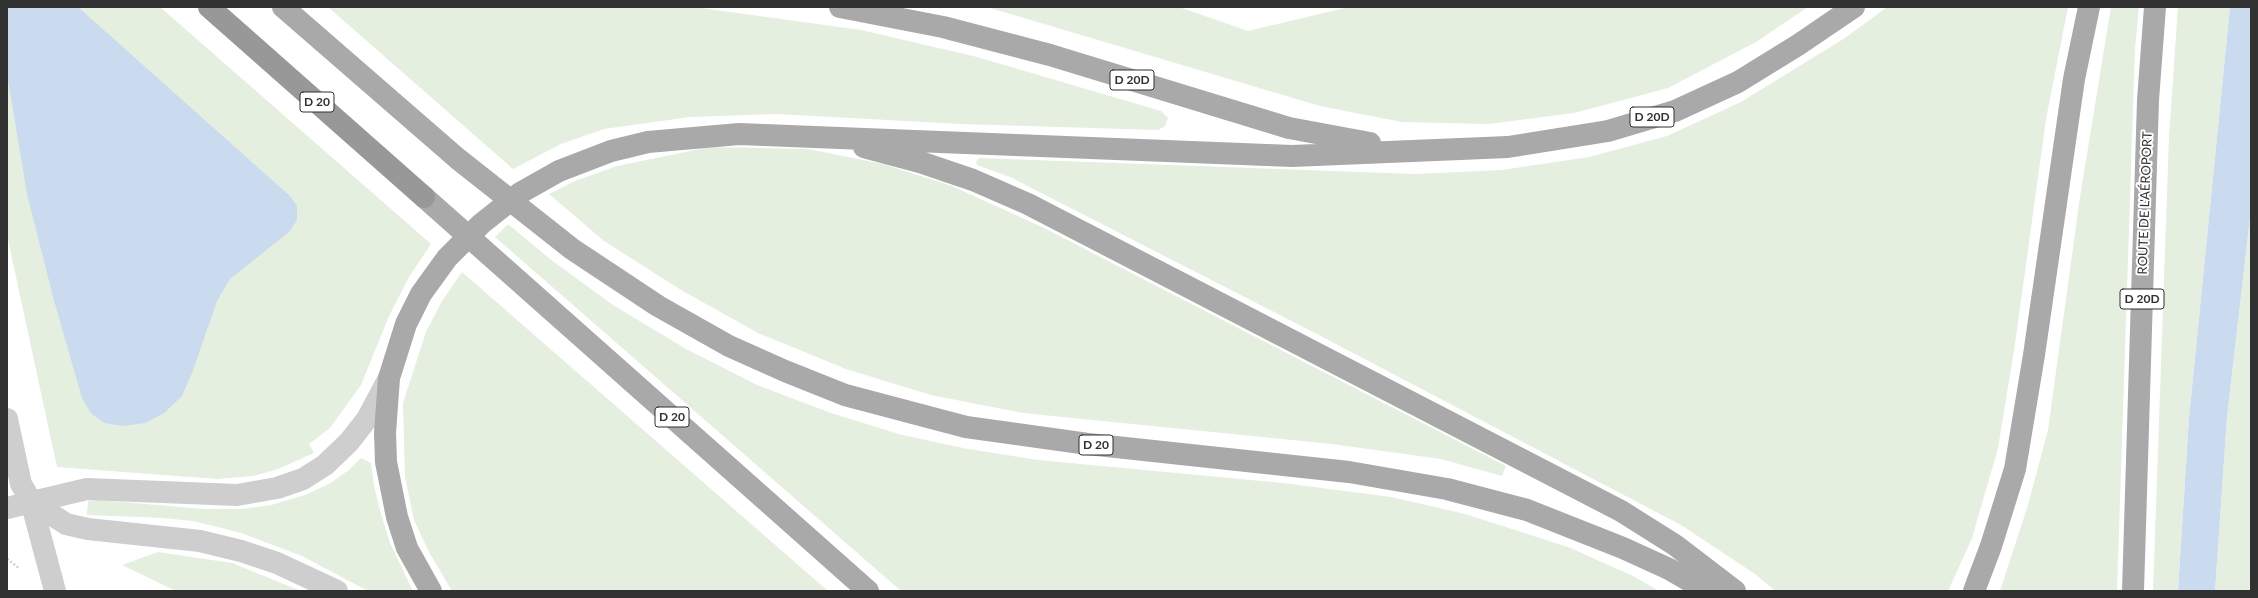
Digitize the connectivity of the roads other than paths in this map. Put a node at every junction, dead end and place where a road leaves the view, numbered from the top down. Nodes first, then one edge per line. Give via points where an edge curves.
1 (209, 7) edge
2 (283, 7) edge
3 (840, 7) edge
4 (1854, 7) edge
5 (2089, 7) edge
6 (2155, 7) edge
7 (779, 134) junction
8 (1425, 150) junction
9 (424, 197) joint
10 (389, 378) junction
11 (7, 419) edge
12 (30, 501) junction
13 (7, 508) edge
14 (55, 591) edge
15 (336, 591) edge
16 (431, 591) edge
17 (868, 591) edge
18 (1707, 591) edge
19 (1735, 591) edge
20 (1974, 591) edge
21 (2133, 591) edge

1 - 9 highway, D 20
2 - 18 main road, D 20 via 458,159 572,248 658,306 729,346 785,371 845,395 966,426 1088,444 1348,472 1446,489 1527,510 1579,530 1669,569
3 - 8 main road, D 20D via 943,27 1050,56 1289,128 1348,140
4 - 8 main road, D 20D via 1798,46 1738,82 1675,111 1608,131 1508,147
5 - 20 main road via 2074,79 2015,469
6 - 21 main road, ROUTE DE L'AÉROPORT / D 20D via 2148,100
7 - 8 main road via 1292,156
7 - 10 main road via 648,142 612,151 559,171 520,193 481,224 447,258 421,294 406,324
7 - 19 main road via 859,145 920,162 973,180 1028,204 1621,511 1675,545
9 - 17 main road, D 20
10 - 12 street via 368,419 349,442 325,465 303,479 278,488 237,495 87,489
10 - 16 main road via 386,462 397,517 407,548
11 - 12 street via 21,484
12 - 13 street
12 - 14 street
12 - 15 street via 66,524 88,529 200,541 241,551 277,563

